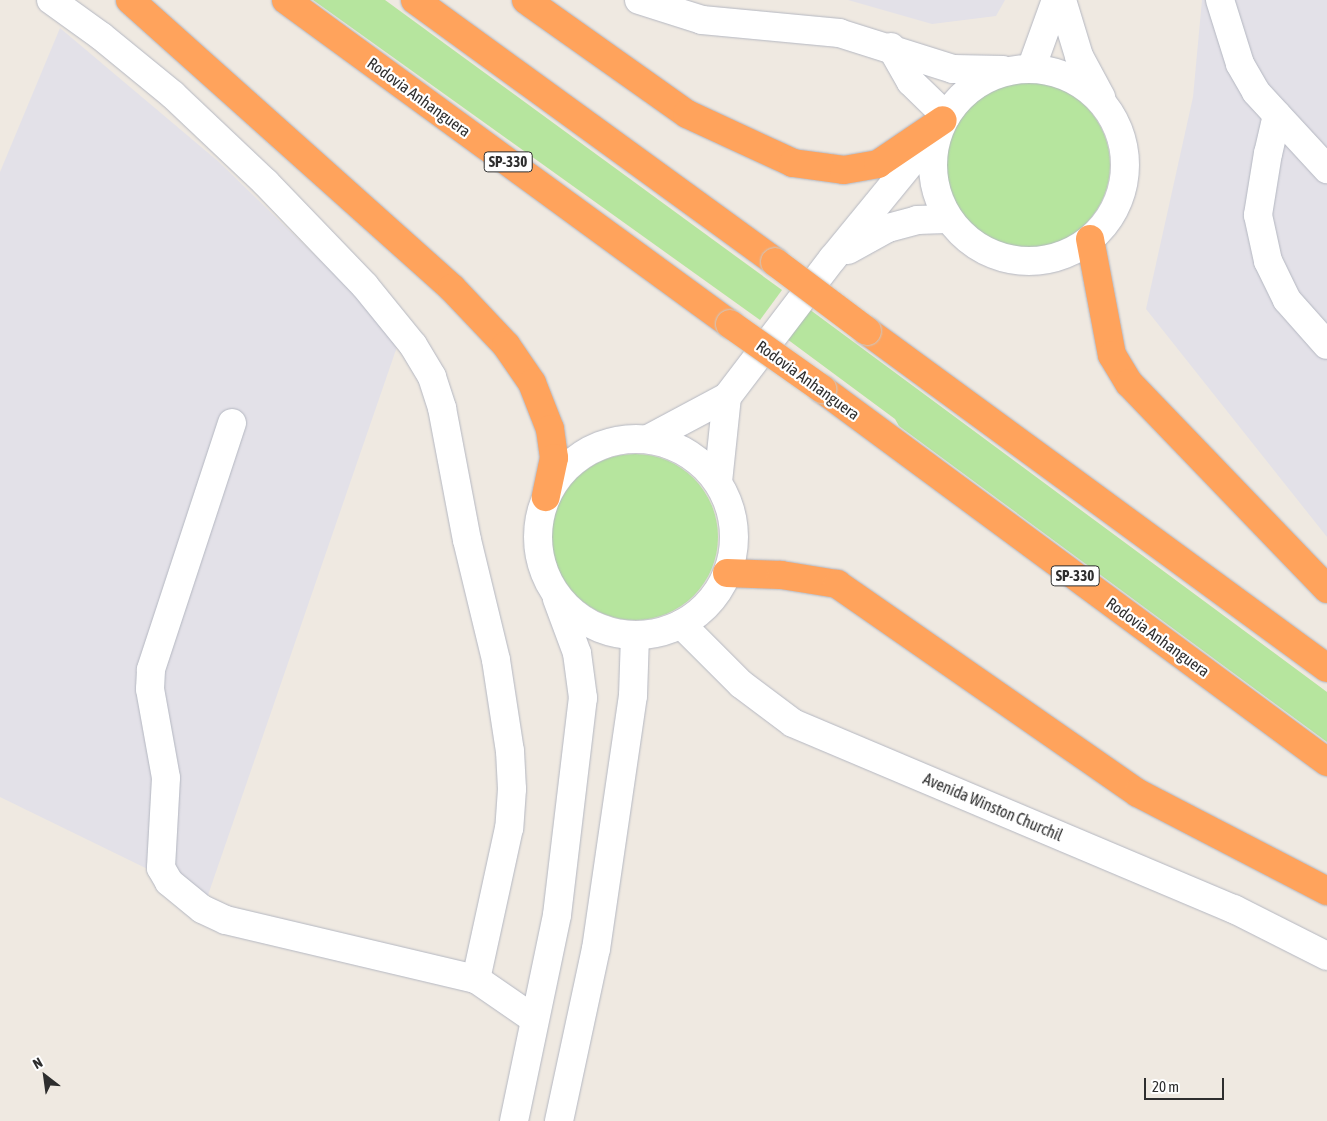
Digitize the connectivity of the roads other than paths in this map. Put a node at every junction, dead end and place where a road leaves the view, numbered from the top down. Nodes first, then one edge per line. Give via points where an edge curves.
1 (51, 0) edge
2 (130, 0) edge
3 (286, 0) edge
4 (416, 0) edge
5 (526, 0) edge
6 (639, 0) edge
7 (1056, 0) edge
8 (1062, 0) edge
9 (1220, 0) edge
10 (892, 47) junction
11 (1022, 70) junction
12 (1277, 115) junction
13 (1113, 118) junction
14 (943, 121) junction
15 (1327, 169) edge
16 (947, 219) junction
17 (1090, 239) junction
18 (833, 258) junction
19 (1327, 345) edge
20 (727, 397) junction
21 (232, 423) dead end
22 (648, 439) junction
23 (718, 482) junction
24 (546, 497) junction
25 (727, 573) junction
26 (1327, 589) edge
27 (555, 593) junction
28 (681, 624) junction
29 (635, 635) junction
30 (1327, 668) edge
31 (1327, 762) edge
32 (1327, 891) edge
33 (1327, 956) edge
34 (476, 979) junction
35 (534, 1019) junction
36 (514, 1121) edge
37 (559, 1121) edge

1 - 34 street via 173,95 265,182 365,286 412,345 432,377 442,408 465,530 496,660 510,751 509,828
2 - 24 highway via 452,288 506,345 532,383 550,430 554,458
3 - 31 highway, Rodovia Anhanguera / SP-330, bridge via 822,389
4 - 30 highway, bridge
5 - 14 highway via 687,114 793,163 844,170 878,164
6 - 10 street via 702,20 840,33
7 - 11 street
8 - 13 street via 1079,56
9 - 12 street via 1240,64 1256,92
10 - 11 street via 953,69
10 - 14 street via 911,82
11 - 13 street via 1064,75 1092,92
11 - 14 street via 987,78 964,94
12 - 15 street
12 - 19 street via 1258,215 1268,261 1287,300
13 - 17 street via 1122,143 1125,169 1122,187 1108,220
14 - 16 street via 932,158 935,190
14 - 18 street
16 - 17 street via 970,242 998,257 1022,261 1062,256
16 - 18 street via 916,220 888,228
17 - 26 highway via 1112,355 1129,383
18 - 20 street
20 - 22 street
20 - 23 street
21 - 34 street via 151,670 150,689 166,778 161,868 169,882 202,909 226,920
22 - 23 street via 675,447 699,461
22 - 24 street via 617,441 588,452 564,471
23 - 25 street via 732,518 734,542
24 - 27 street via 539,521 538,546 544,571
25 - 28 street via 716,593 700,611
25 - 32 highway via 781,575 836,584 1138,793
27 - 29 street via 576,616 597,626
27 - 35 street via 577,653 582,698 557,915
28 - 29 street
28 - 33 street, Avenida Winston Churchil via 741,684 793,722 1234,909
29 - 37 street via 633,696 596,949
34 - 35 street
35 - 36 street

